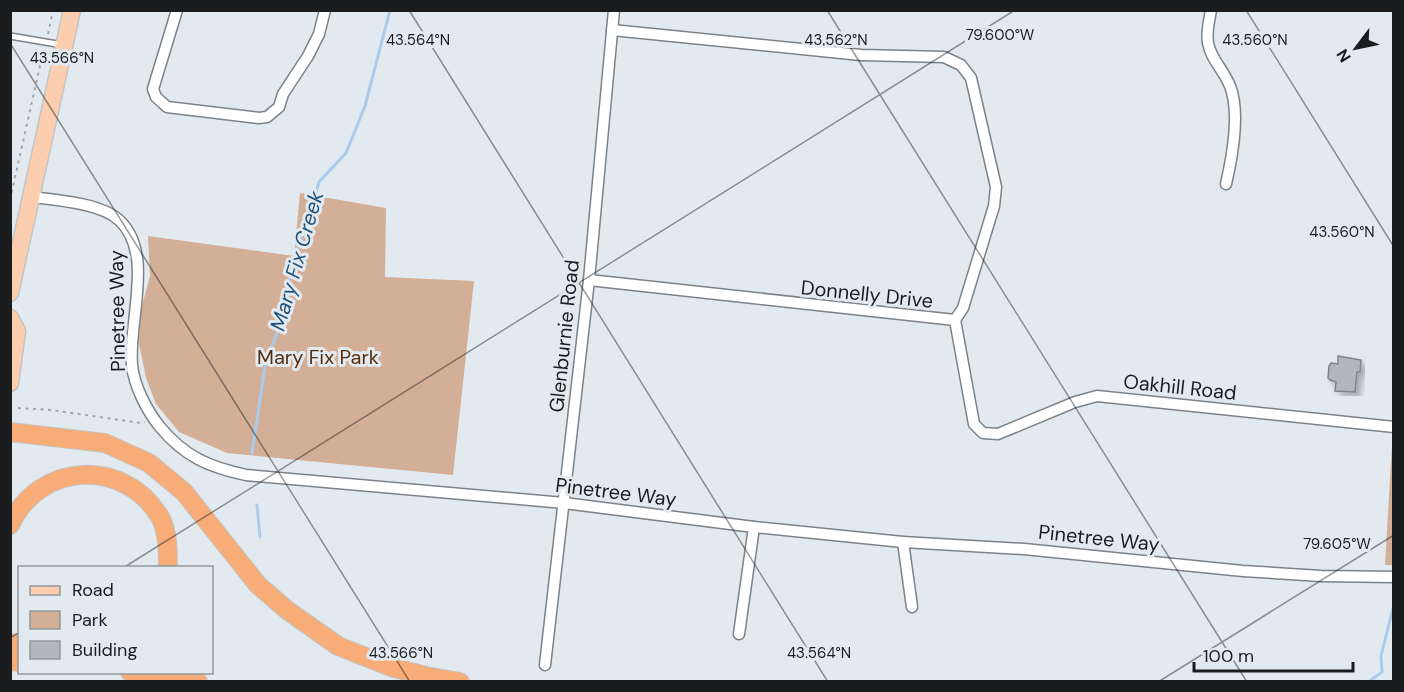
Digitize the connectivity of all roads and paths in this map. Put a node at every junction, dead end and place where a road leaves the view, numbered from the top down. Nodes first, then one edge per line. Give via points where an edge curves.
1 (53, 10) edge
2 (72, 10) edge
3 (177, 10) edge
4 (325, 10) edge
5 (614, 10) edge
6 (1211, 10) edge
7 (612, 30) junction
8 (10, 36) edge
9 (46, 41) junction
10 (64, 45) junction
11 (1226, 184) dead end
12 (32, 197) junction
13 (10, 200) edge
14 (589, 280) junction
15 (10, 293) edge
16 (10, 318) edge
17 (955, 320) junction
18 (10, 383) edge
19 (18, 408) dead end
20 (153, 419) junction
21 (1394, 427) edge
22 (10, 432) edge
23 (564, 503) junction
24 (10, 525) edge
25 (754, 527) junction
26 (903, 542) junction
27 (168, 566) edge
28 (1394, 577) edge
29 (912, 607) dead end
30 (739, 634) dead end
31 (545, 665) dead end
32 (145, 674) edge
33 (198, 681) edge
34 (460, 681) edge

1 - 9 path
2 - 10 main road
3 - 4 street via 153,89 156,97 167,107 259,118 279,107 319,34
5 - 7 street, Glenburnie Road
6 - 11 street via 1207,40 1232,91 1235,106 1232,162
7 - 14 street, Glenburnie Road
7 - 17 street, Donnelly Drive via 861,55 944,57 961,65 970,78 996,187 994,206 963,308
8 - 9 lane
9 - 10 lane
9 - 13 path
10 - 12 main road
12 - 15 main road
12 - 20 street, Pinetree Way via 102,209 118,219 132,236 138,260 132,368
14 - 17 street, Donnelly Drive
14 - 23 street, Glenburnie Road
16 - 18 main road via 17,331
17 - 21 street, Oakhill Road via 974,424 983,433 998,434 1098,396
19 - 20 path via 141,423
20 - 23 street, Pinetree Way via 192,457 218,469 246,475
22 - 34 highway via 105,443 149,463 184,492 258,585 338,646 391,667
23 - 25 street, Pinetree Way
23 - 31 street, Glenburnie Road
24 - 27 highway via 22,505 61,477 97,474 117,479 142,495 161,519
25 - 26 street, Pinetree Way
25 - 30 street
26 - 28 street, Pinetree Way via 1024,549 1244,571
26 - 29 street
32 - 33 highway

